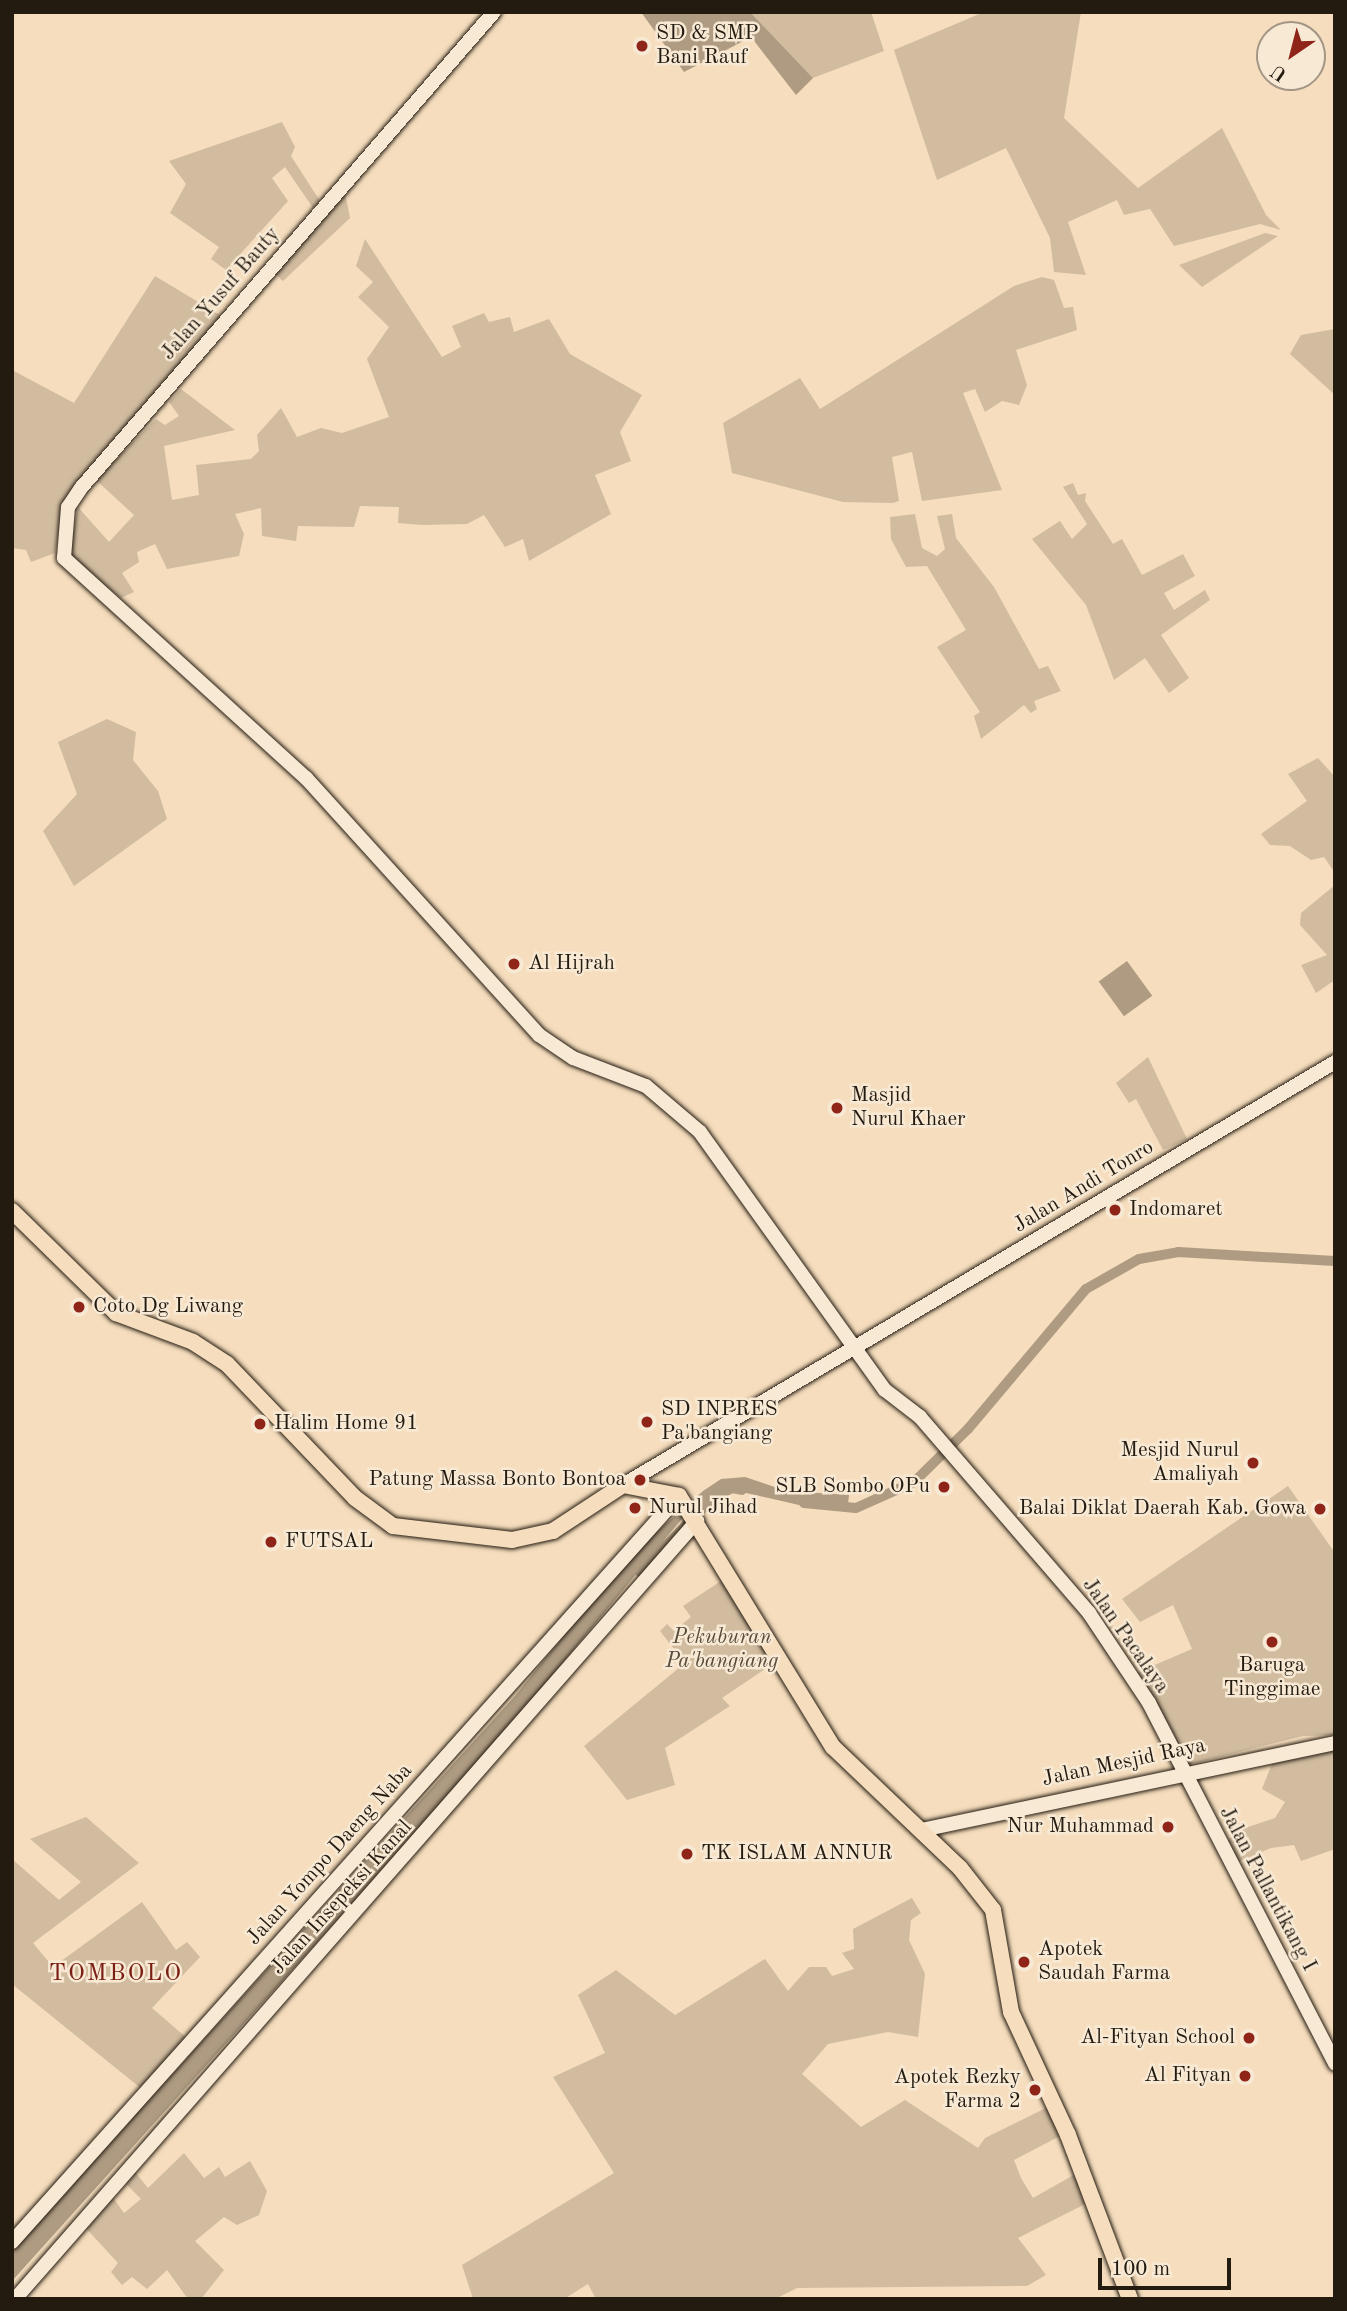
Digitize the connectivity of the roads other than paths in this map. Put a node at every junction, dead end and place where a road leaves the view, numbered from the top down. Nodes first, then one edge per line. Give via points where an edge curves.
1 (494, 12) edge
2 (123, 609) joint
3 (1335, 1062) edge
4 (12, 1211) edge
5 (854, 1347) junction
6 (647, 1477) junction
7 (681, 1500) junction
8 (696, 1520) junction
9 (1335, 1743) edge
10 (1181, 1772) junction
11 (922, 1830) junction
12 (1335, 2064) edge
13 (12, 2242) edge
14 (15, 2299) edge
15 (1130, 2299) edge

1 - 2 street, Jalan Yusuf Bauty via 68,507 64,558
2 - 5 street, Jalan Pacalaya via 306,778 540,1035 573,1058 646,1086 681,1111
3 - 5 street, Jalan Andi Tonro
4 - 6 main road via 116,1313 194,1342 227,1364 355,1498 393,1527 462,1539 540,1536 623,1485
5 - 6 street, Jalan Andi Tonro
5 - 10 street, Jalan Pacalaya via 885,1390 920,1417 1089,1614 1149,1703
6 - 7 main road
7 - 8 main road
7 - 13 street, Jalan Yompo Daeng Naba
8 - 11 main road via 833,1747
8 - 14 street, Jalan Insepeksi Kanal
9 - 10 street, Jalan Mesjid Raya
10 - 11 street, Jalan Mesjid Raya
10 - 12 street, Jalan Pallantikang I
11 - 15 main road via 993,1910 1011,2012 1068,2135

